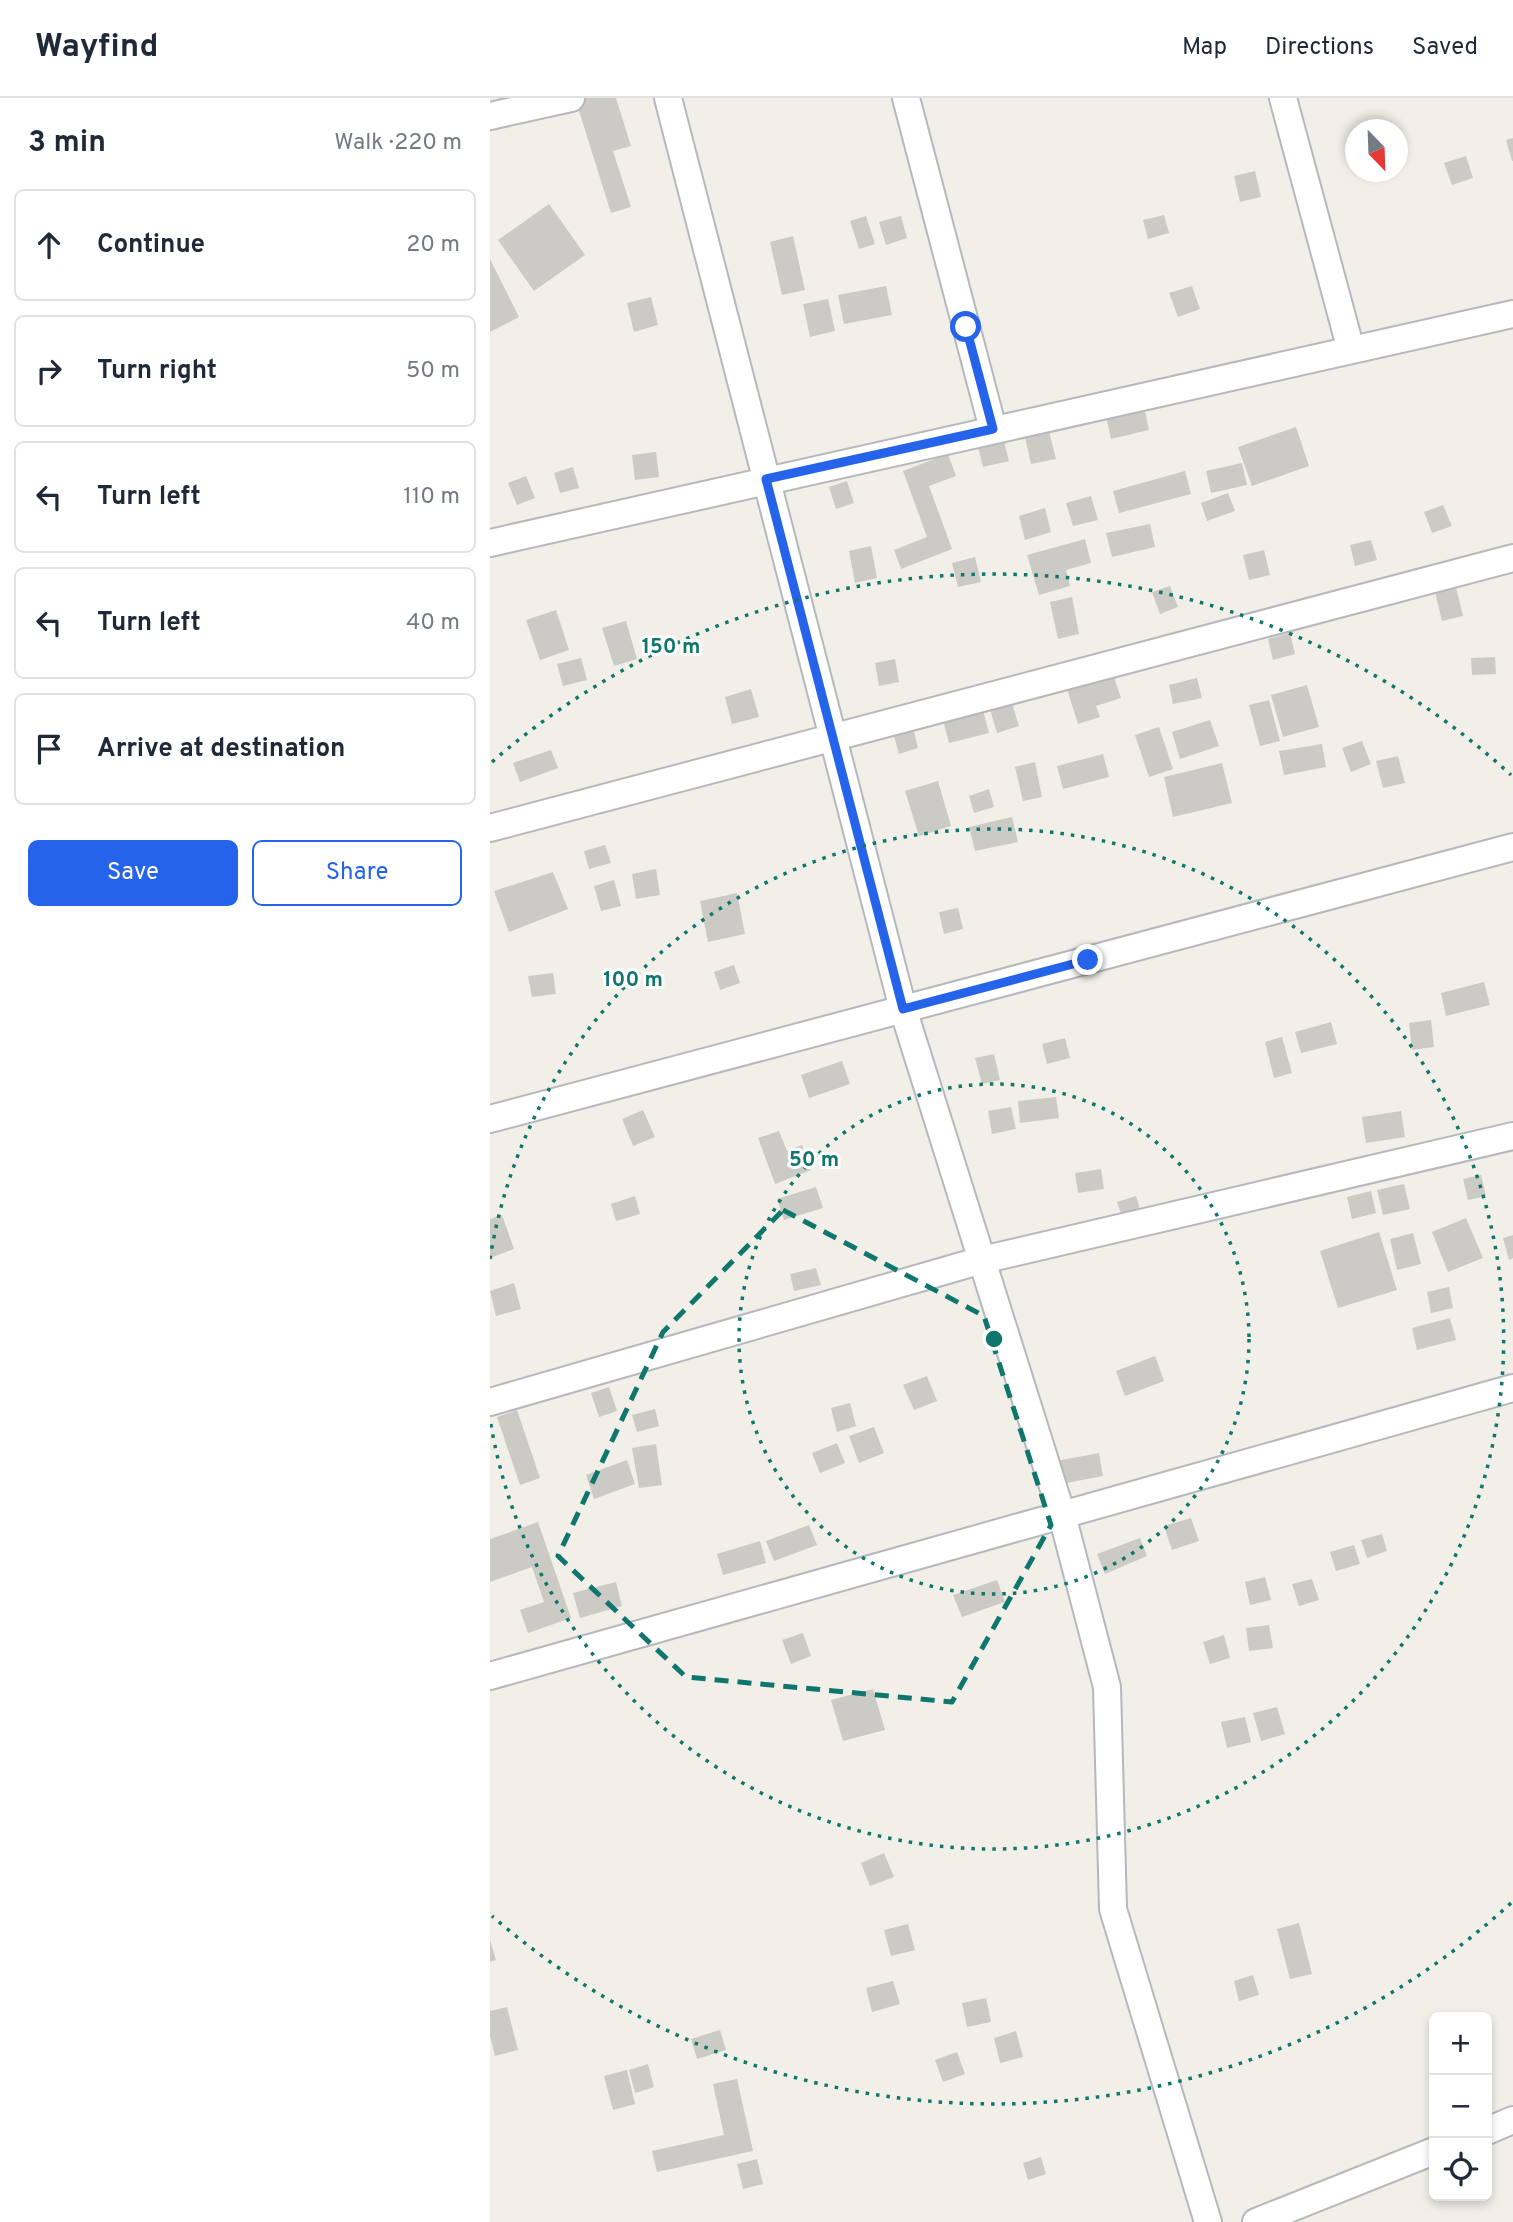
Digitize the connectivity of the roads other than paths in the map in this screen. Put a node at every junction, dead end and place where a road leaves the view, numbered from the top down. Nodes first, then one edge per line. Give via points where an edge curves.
1 (571, 98) edge
2 (668, 98) edge
3 (906, 98) edge
4 (1283, 98) edge
5 (490, 116) edge
6 (1513, 314) edge
7 (1351, 350) junction
8 (993, 429) junction
9 (766, 479) junction
10 (490, 543) edge
11 (1513, 558) edge
12 (833, 738) junction
13 (490, 828) edge
14 (1513, 847) edge
15 (903, 1009) junction
16 (490, 1119) edge
17 (1513, 1136) edge
18 (982, 1261) junction
19 (1513, 1388) edge
20 (490, 1402) edge
21 (1062, 1514) junction
22 (490, 1675) edge
23 (1513, 2120) edge
24 (1492, 2128) edge
25 (1429, 2153) edge
26 (1208, 2222) edge
27 (1256, 2222) edge

1 - 5 street
2 - 9 street
3 - 8 street
4 - 7 street
6 - 7 street
7 - 8 street
8 - 9 street
9 - 10 street
9 - 12 street
11 - 12 street
12 - 13 street
12 - 15 street
14 - 15 street
15 - 16 street
15 - 18 street
17 - 18 street
18 - 20 street
18 - 21 street
19 - 21 street
21 - 22 street
21 - 26 street via 1107,1688 1113,1909
23 - 24 street
25 - 27 street

